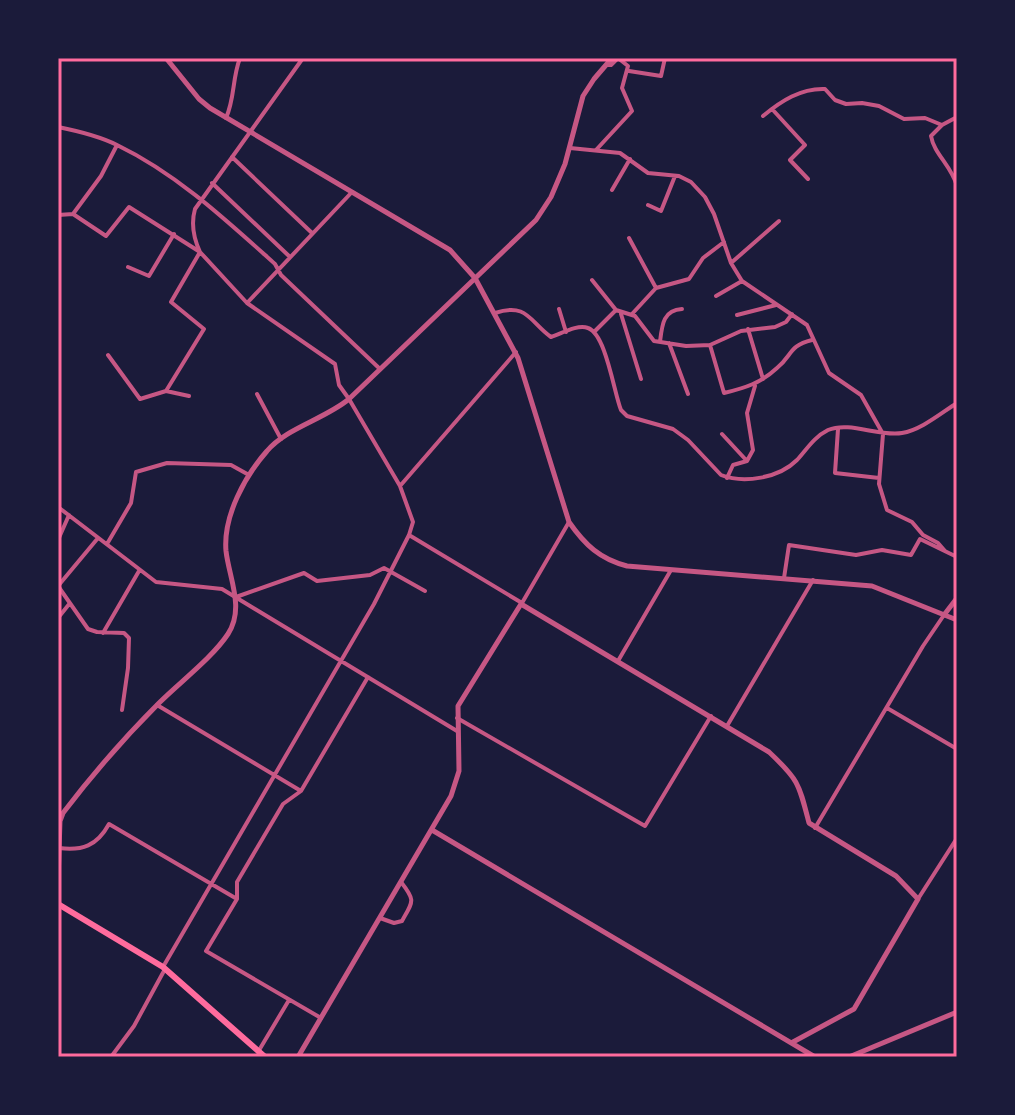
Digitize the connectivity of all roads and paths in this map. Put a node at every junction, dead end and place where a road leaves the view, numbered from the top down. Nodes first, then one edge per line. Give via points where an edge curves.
1 (166, 58) edge
2 (240, 58) edge
3 (303, 58) edge
4 (612, 58) edge
5 (665, 58) edge
6 (606, 65) junction
7 (629, 71) junction
8 (772, 109) junction
9 (763, 116) dead end
10 (957, 117) edge
11 (226, 118) junction
12 (942, 125) junction
13 (58, 127) edge
14 (250, 132) junction
15 (117, 145) junction
16 (570, 148) junction
17 (596, 150) junction
18 (232, 157) junction
19 (630, 159) junction
20 (675, 176) junction
21 (808, 179) dead end
22 (212, 183) junction
23 (957, 186) edge
24 (612, 190) dead end
25 (352, 192) junction
26 (201, 199) junction
27 (648, 205) dead end
28 (73, 214) junction
29 (58, 215) edge
30 (779, 221) dead end
31 (312, 233) junction
32 (174, 234) junction
33 (629, 238) dead end
34 (724, 242) junction
35 (200, 252) junction
36 (290, 257) junction
37 (731, 263) junction
38 (128, 267) dead end
39 (279, 269) junction
40 (475, 278) junction
41 (957, 279) edge
42 (592, 280) dead end
43 (742, 281) junction
44 (656, 288) junction
45 (957, 290) edge
46 (716, 296) dead end
47 (247, 303) junction
48 (776, 305) junction
49 (559, 309) dead end
50 (682, 309) dead end
51 (618, 312) junction
52 (495, 313) junction
53 (632, 314) junction
54 (792, 314) junction
55 (737, 315) dead end
56 (748, 329) junction
57 (566, 332) junction
58 (594, 332) junction
59 (812, 340) junction
60 (660, 342) junction
61 (669, 343) junction
62 (710, 345) junction
63 (516, 352) junction
64 (108, 355) dead end
65 (380, 369) junction
66 (641, 379) dead end
67 (763, 379) junction
68 (755, 386) junction
69 (166, 391) junction
70 (257, 394) dead end
71 (688, 394) dead end
72 (189, 396) dead end
73 (349, 399) junction
74 (957, 403) edge
75 (838, 428) junction
76 (722, 434) dead end
77 (883, 434) junction
78 (281, 439) junction
79 (747, 461) junction
80 (249, 475) junction
81 (727, 478) junction
82 (879, 478) junction
83 (400, 486) junction
84 (58, 507) edge
85 (69, 515) junction
86 (569, 522) junction
87 (409, 535) junction
88 (98, 538) junction
89 (58, 540) edge
90 (107, 544) junction
91 (945, 551) junction
92 (957, 557) edge
93 (671, 570) junction
94 (139, 571) junction
95 (391, 571) junction
96 (784, 578) junction
97 (813, 580) junction
98 (425, 591) dead end
99 (236, 597) junction
100 (957, 598) edge
101 (70, 603) junction
102 (522, 604) junction
103 (944, 615) junction
104 (58, 618) edge
105 (957, 620) edge
106 (103, 633) junction
107 (340, 661) junction
108 (618, 661) junction
109 (368, 677) junction
110 (157, 705) junction
111 (886, 708) junction
112 (122, 710) dead end
113 (711, 716) junction
114 (457, 718) junction
115 (727, 726) junction
116 (458, 732) junction
117 (957, 749) edge
118 (275, 775) junction
119 (301, 791) junction
120 (815, 828) junction
121 (432, 830) junction
122 (957, 838) edge
123 (59, 848) edge
124 (58, 881) edge
125 (401, 882) junction
126 (210, 884) junction
127 (237, 899) junction
128 (918, 899) junction
129 (58, 904) edge
130 (380, 918) junction
131 (164, 968) junction
132 (289, 1000) junction
133 (58, 1006) edge
134 (957, 1012) edge
135 (58, 1013) edge
136 (321, 1018) junction
137 (793, 1042) junction
138 (256, 1053) edge
139 (111, 1057) edge
140 (265, 1057) edge
141 (298, 1057) edge
142 (815, 1057) edge
143 (849, 1057) edge

1 - 11 street via 199,99
2 - 11 street
3 - 14 street
4 - 6 street
5 - 7 street via 661,76
6 - 7 street via 618,58
6 - 16 street via 583,96
7 - 17 street via 622,88 632,111
8 - 9 street
8 - 12 street via 784,99 825,89 846,104 879,106 904,119 925,118
8 - 21 street via 805,145 790,160
10 - 12 street
11 - 14 street
12 - 23 street via 931,136 933,147 953,171
13 - 15 street
14 - 18 street
14 - 25 street
15 - 26 street
15 - 28 street
16 - 17 street
16 - 40 street via 536,220
17 - 19 street
18 - 22 street
18 - 31 street
19 - 20 street via 648,173
19 - 24 street
20 - 27 street via 661,211
20 - 34 street via 691,182 705,197
22 - 26 street
22 - 36 street
25 - 31 street
25 - 40 street via 450,250
26 - 35 street via 193,218
26 - 39 street
28 - 29 street
28 - 32 street via 106,236 129,207
30 - 37 street
31 - 36 street
32 - 35 street
32 - 38 street via 149,276
33 - 44 street
34 - 37 street
34 - 44 street via 703,258 689,279
35 - 47 street
35 - 69 street via 171,302 204,329
36 - 39 street
37 - 43 street
39 - 47 street
39 - 65 street
40 - 52 street
40 - 65 street
41 - 45 street
42 - 51 street
43 - 46 street
43 - 48 street
44 - 53 street
47 - 73 street via 331,360
48 - 54 street
48 - 55 street
49 - 57 street
50 - 60 street via 666,316
51 - 53 street
51 - 58 street
51 - 66 street
52 - 57 street via 519,310 551,337
52 - 63 street
53 - 60 street via 649,338
54 - 56 street via 775,327
54 - 59 street via 807,325
56 - 62 street
56 - 67 street
57 - 58 street via 578,327
58 - 81 street via 621,410 673,429
59 - 67 street via 796,344
59 - 77 street via 829,373 861,395
60 - 61 street
61 - 62 street
61 - 71 street
62 - 68 street via 724,393
63 - 83 street
63 - 86 street
64 - 69 street via 140,399
65 - 73 street
67 - 68 street
68 - 79 street via 747,413 753,450
69 - 72 street
70 - 78 street
73 - 78 street
73 - 83 street
74 - 77 street via 905,433
75 - 77 street
75 - 81 street via 812,441 786,469 747,479
75 - 82 street via 835,473
76 - 79 street
77 - 82 street
78 - 80 street
79 - 81 street via 733,465
80 - 90 street via 231,465 167,463 136,472 131,503
80 - 99 street via 226,537
82 - 91 street via 887,510 912,522
83 - 87 street via 413,522
84 - 85 street
85 - 88 street
85 - 89 street
86 - 93 street via 582,541 610,562
86 - 102 street
87 - 95 street
87 - 102 street
88 - 90 street
88 - 101 street via 58,586
90 - 94 street
91 - 92 street
91 - 96 street via 920,539 911,555 882,550 856,555 789,545
93 - 96 street
93 - 108 street
94 - 99 street via 156,582 222,589
94 - 106 street
95 - 98 street
95 - 99 street via 317,581 304,573
95 - 107 street
96 - 97 street
97 - 103 street via 872,586
97 - 115 street
99 - 107 street
99 - 110 street via 228,633
100 - 103 street
101 - 104 street
101 - 106 street via 88,629
102 - 108 street
102 - 114 street via 461,698
103 - 105 street
103 - 111 street
106 - 112 street via 129,638
107 - 109 street
107 - 118 street
108 - 113 street
109 - 116 street
109 - 119 street
110 - 118 street
110 - 123 street via 63,813
111 - 117 street
111 - 120 street
113 - 114 street via 645,826
113 - 115 street
114 - 116 street
115 - 120 street via 769,752 793,775
116 - 121 street via 456,783
118 - 119 street
118 - 126 street
119 - 127 street via 283,804 237,882
120 - 128 street via 896,876
121 - 125 street
121 - 137 street
122 - 128 street
123 - 124 street
123 - 126 street via 83,849 109,824
125 - 130 street
125 - 130 street via 413,901 402,921
126 - 127 street
126 - 131 street
127 - 132 street via 206,951
128 - 137 street via 854,1009
129 - 131 main road
130 - 136 street
131 - 138 main road
131 - 139 street
132 - 136 street
132 - 138 street
133 - 135 street
134 - 143 street
136 - 141 street
137 - 142 street
138 - 140 main road

